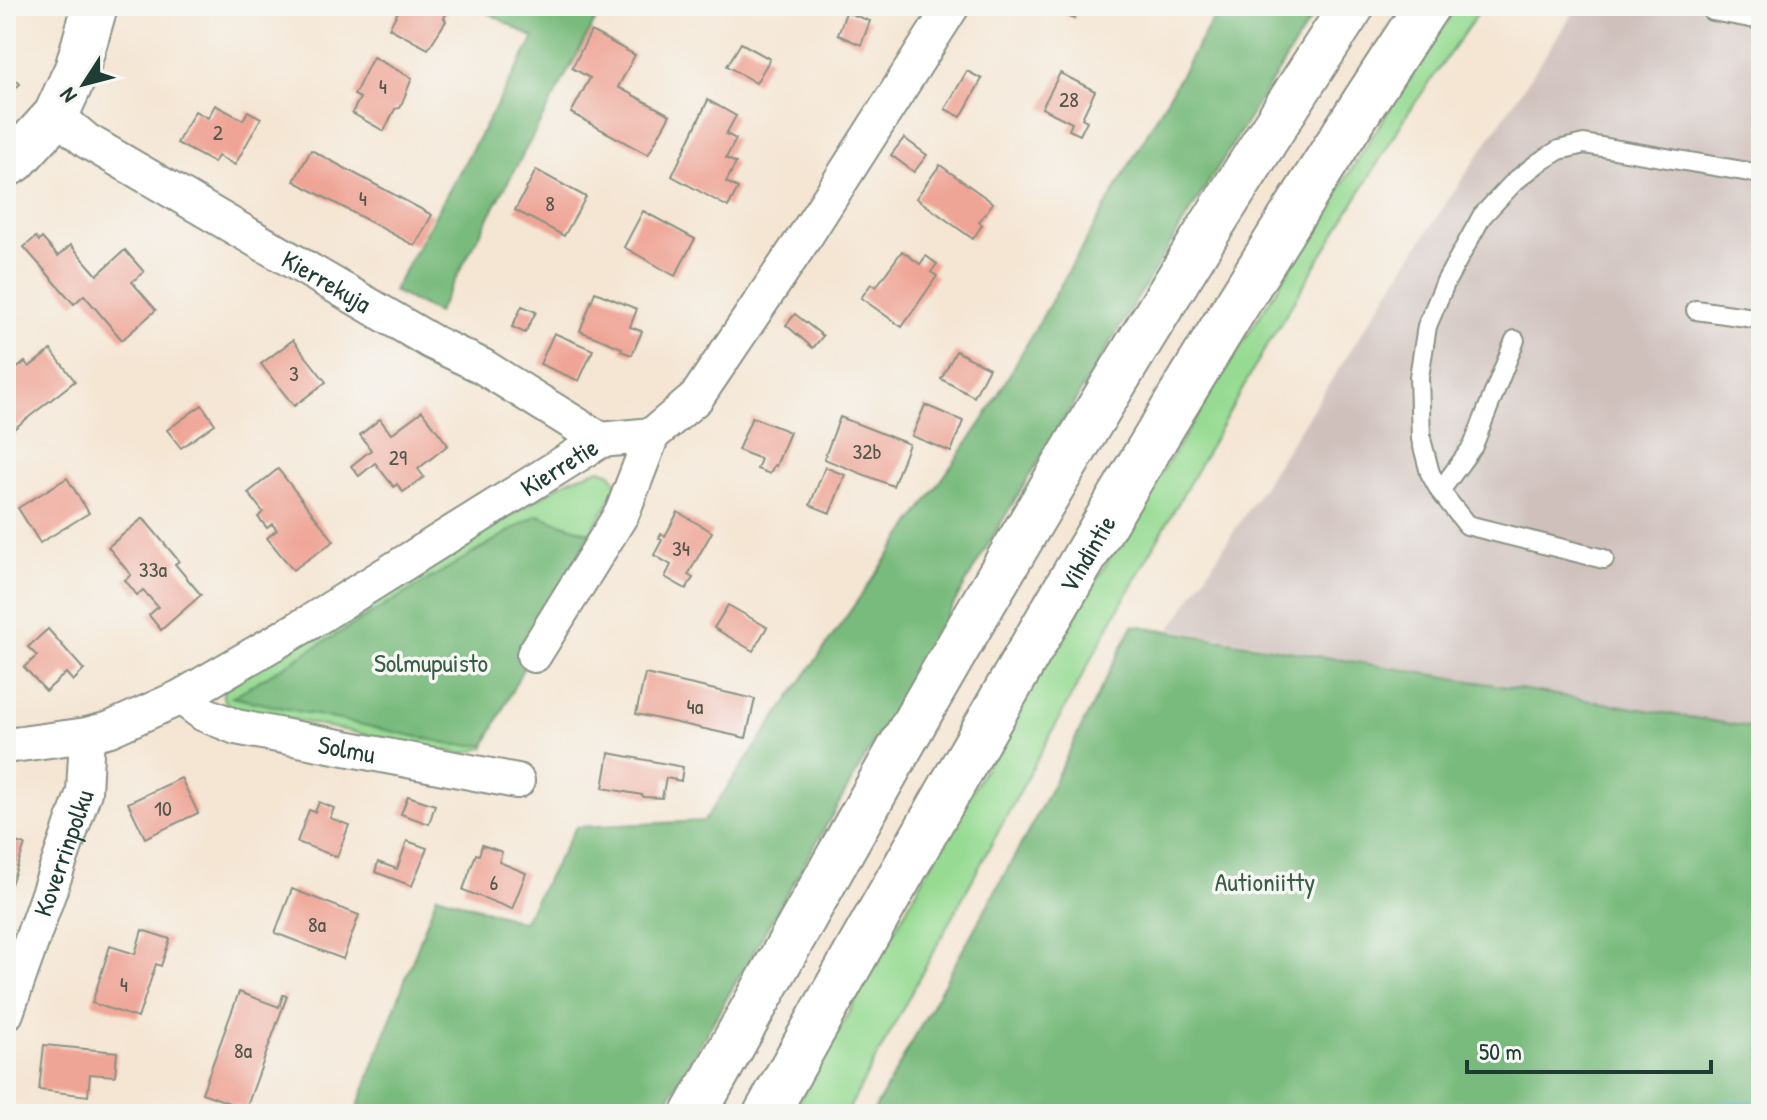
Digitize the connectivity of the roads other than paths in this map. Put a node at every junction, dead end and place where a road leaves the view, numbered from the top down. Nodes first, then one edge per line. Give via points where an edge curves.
1 (95, 6) edge
2 (952, 6) edge
3 (1352, 6) edge
4 (1427, 6) edge
5 (1712, 11) dead end
6 (1761, 20) edge
7 (56, 115) junction
8 (6, 165) edge
9 (1761, 174) edge
10 (1696, 310) dead end
11 (1761, 319) edge
12 (1515, 340) dead end
13 (652, 435) junction
14 (601, 440) junction
15 (1440, 491) junction
16 (1604, 559) dead end
17 (534, 655) dead end
18 (181, 697) junction
19 (87, 735) junction
20 (6, 746) edge
21 (517, 781) dead end
22 (6, 1013) edge
23 (694, 1114) edge
24 (766, 1114) edge

1 - 7 main road via 77,69
2 - 13 street via 696,398
3 - 23 main road via 1036,512
4 - 24 main road, Vihdintie via 1092,544
5 - 6 lane
7 - 8 main road
7 - 14 street, Kierrekuja via 87,141 482,366
9 - 15 lane via 1584,144 1559,150 1515,181 1482,216 1427,326 1419,377 1421,439
10 - 11 lane
12 - 15 lane via 1473,446
13 - 14 street, Kierretie
13 - 17 street via 622,513
14 - 18 street, Kierretie
15 - 16 lane via 1467,525
18 - 19 street, Kierretie
18 - 21 street, Solmu via 236,727
19 - 20 street, Kierretie
19 - 22 street, Koverrinpolku via 84,792

